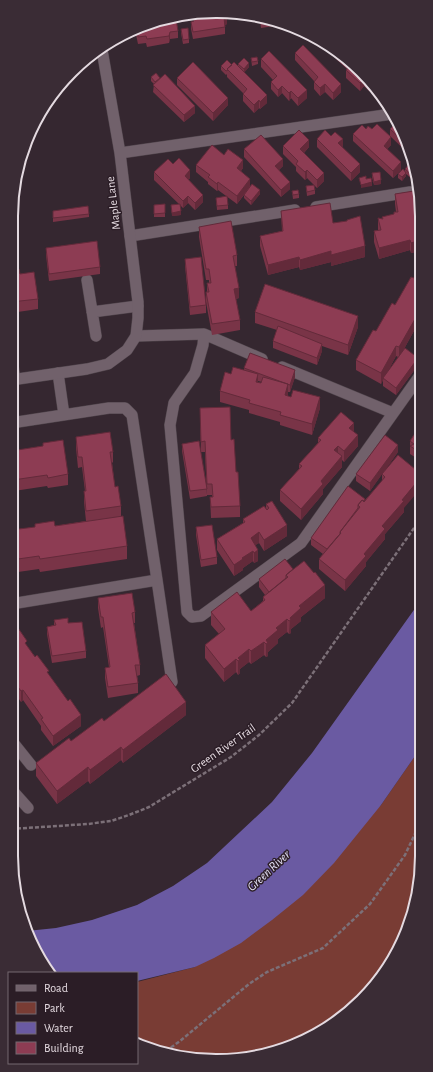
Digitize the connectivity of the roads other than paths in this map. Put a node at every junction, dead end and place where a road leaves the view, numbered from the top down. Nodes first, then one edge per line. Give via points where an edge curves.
1 (103, 54) edge
2 (387, 115) edge
3 (120, 153) junction
4 (413, 191) edge
5 (130, 236) junction
6 (87, 280) dead end
7 (138, 306) junction
8 (92, 312) junction
9 (204, 334) junction
10 (96, 336) dead end
11 (136, 336) junction
12 (58, 373) junction
13 (18, 379) edge
14 (415, 383) edge
15 (393, 414) junction
16 (64, 415) junction
17 (18, 422) edge
18 (157, 580) junction
19 (18, 603) edge
20 (172, 682) edge
21 (18, 749) edge
22 (31, 765) dead end
23 (18, 797) edge
24 (28, 808) dead end

1 - 3 street, Maple Lane
2 - 3 street
3 - 5 street, Maple Lane
4 - 5 street
5 - 7 street, Maple Lane
6 - 8 street
7 - 8 street
7 - 11 street, Maple Lane
8 - 10 street
9 - 11 street
9 - 15 street
9 - 15 street via 195,372 174,403 170,425 187,612 192,617 201,616 301,543
11 - 12 street, Maple Lane via 127,350 108,364
12 - 13 street
12 - 16 street
14 - 15 street
16 - 17 street
16 - 18 street via 108,408 124,408 132,415
18 - 19 street
18 - 20 street
21 - 22 street
23 - 24 street

